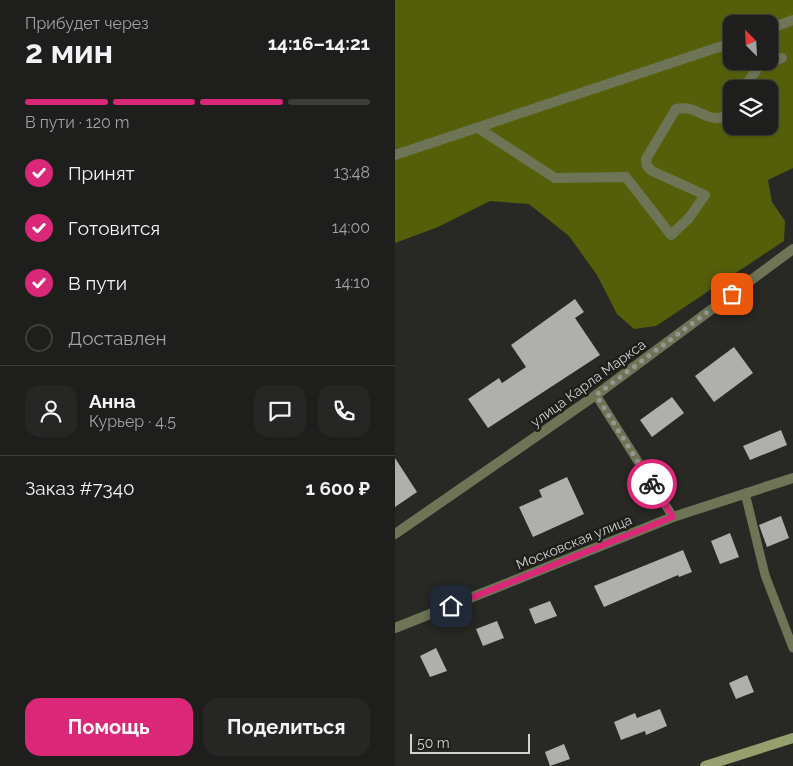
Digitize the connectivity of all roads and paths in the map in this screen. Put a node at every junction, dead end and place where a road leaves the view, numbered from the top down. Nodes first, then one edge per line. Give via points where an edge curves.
1 (793, 20) edge
2 (778, 26) edge
3 (723, 46) edge
4 (782, 58) dead end
5 (749, 80) edge
6 (723, 116) edge
7 (478, 128) junction
8 (395, 155) edge
9 (793, 249) edge
10 (596, 395) junction
11 (793, 478) edge
12 (745, 493) junction
13 (673, 517) junction
14 (395, 534) edge
15 (395, 628) edge
16 (793, 648) edge
17 (793, 738) edge
18 (705, 766) edge

1 - 2 street
3 - 7 street
4 - 5 street via 759,65
6 - 7 street via 713,119 688,107 676,109 646,159 652,171 705,195 689,218 671,235 626,177 555,178
7 - 8 street
9 - 10 street, улица Карла Маркса
10 - 13 lane
10 - 14 street, улица Карла Маркса
11 - 12 street, Московская улица
12 - 13 street, Московская улица
12 - 16 lane via 765,575
13 - 15 street, Московская улица
17 - 18 street

